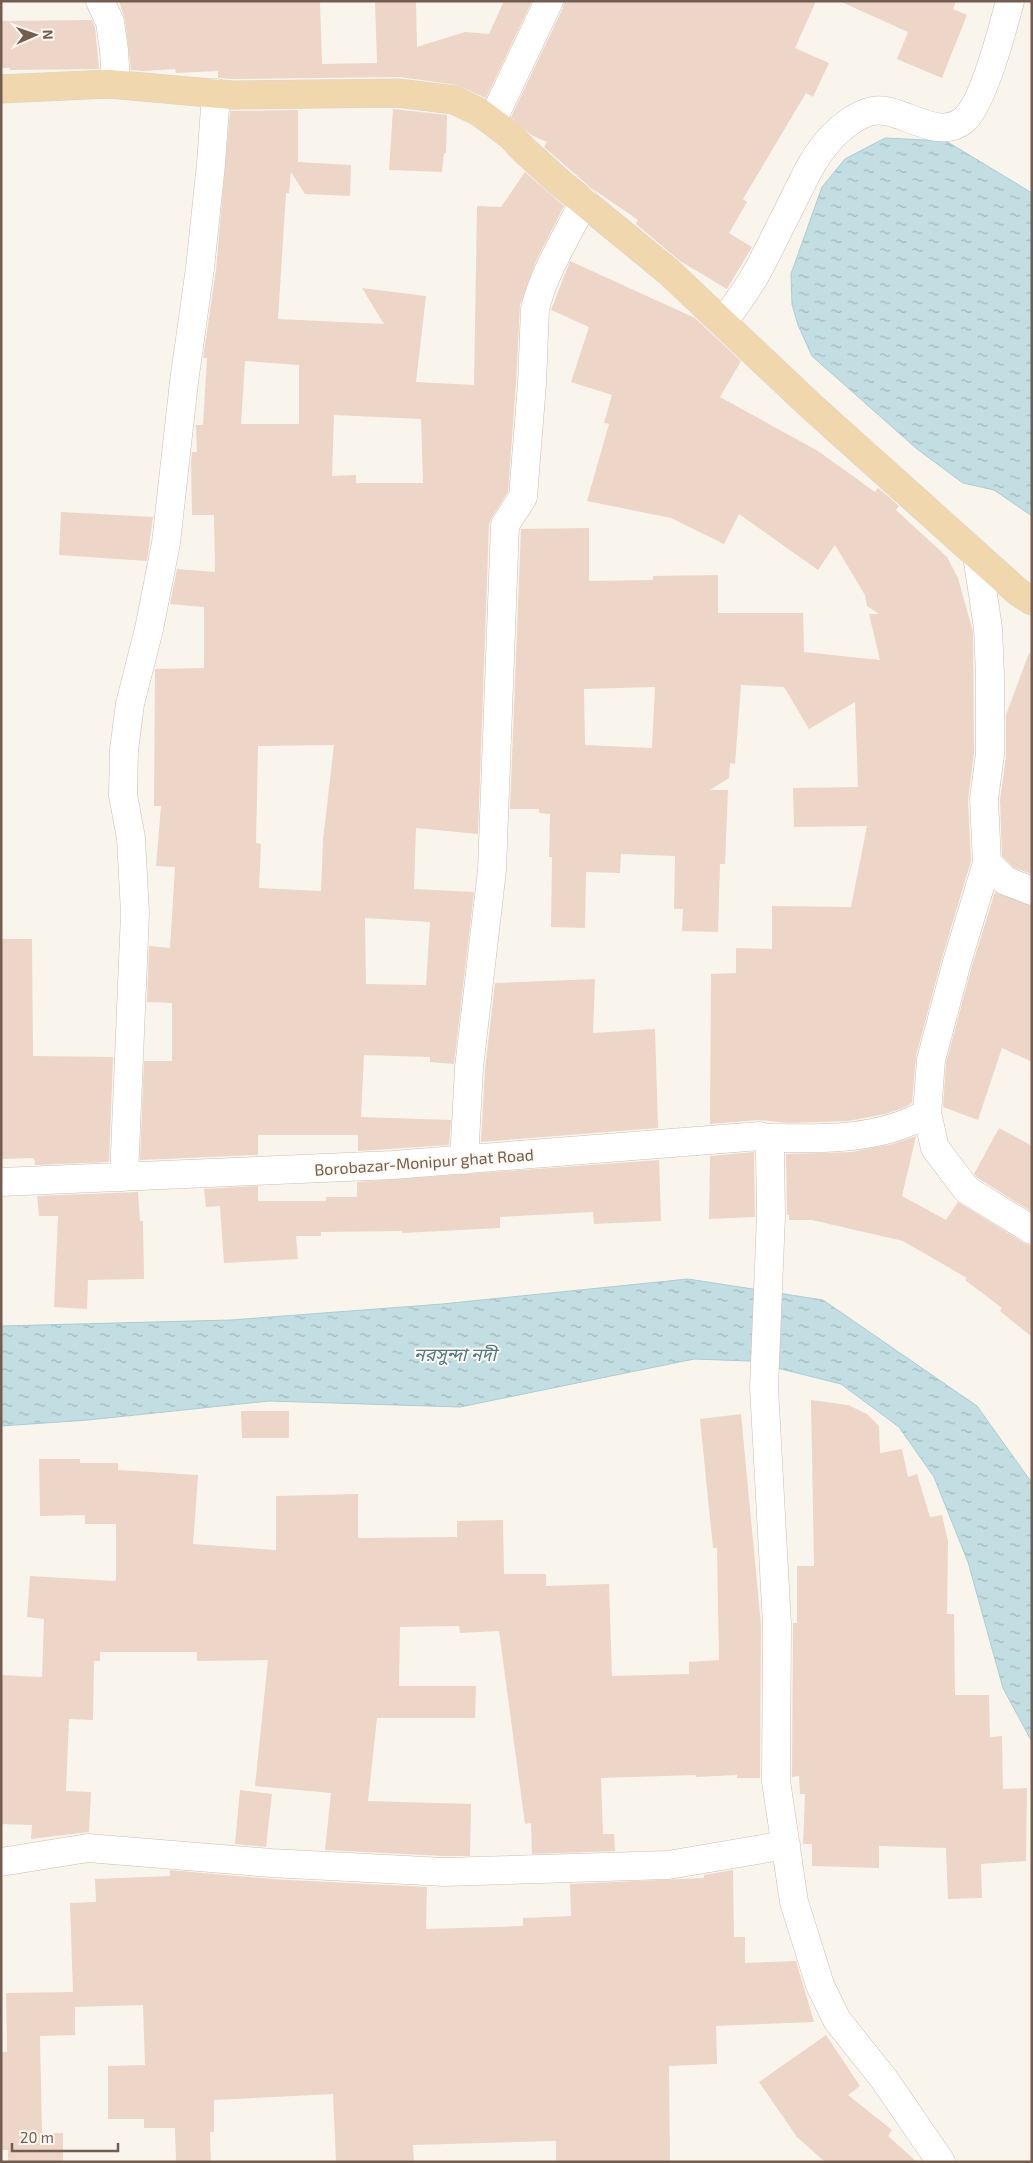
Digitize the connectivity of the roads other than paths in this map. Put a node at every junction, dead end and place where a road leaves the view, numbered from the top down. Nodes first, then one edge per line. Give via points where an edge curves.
1 (100, 1) edge
2 (549, 1) edge
3 (1010, 1) edge
4 (116, 84) junction
5 (1, 89) edge
6 (216, 94) junction
7 (492, 121) junction
8 (584, 201) junction
9 (722, 323) junction
10 (977, 555) junction
11 (1032, 601) edge
12 (987, 863) junction
13 (1032, 891) edge
14 (927, 1113) junction
15 (768, 1138) junction
16 (464, 1160) junction
17 (124, 1176) junction
18 (1, 1182) edge
19 (1032, 1230) edge
20 (786, 1845) junction
21 (1, 1862) edge
22 (941, 2162) edge

1 - 4 street via 110,22
2 - 7 street
3 - 9 street via 987,74 964,120 935,127 893,113 874,111 849,122 831,138 809,170 753,279
4 - 5 main road
4 - 6 main road
6 - 7 main road via 398,92 454,100
6 - 17 street via 200,268 166,543 130,704 124,750 123,795 131,838 135,914
7 - 8 main road
8 - 9 main road via 669,272
8 - 16 street via 551,265 535,309 523,497 505,525 492,870 469,1068
9 - 10 main road
10 - 11 main road
10 - 12 street via 988,628 990,675 990,754 984,799
12 - 13 street via 1006,881
12 - 14 street via 931,1060
14 - 15 street, Borobazar-Monipur ghat Road via 892,1130 835,1138
14 - 19 street via 935,1148 968,1190
15 - 16 street, Borobazar-Monipur ghat Road via 760,1136
15 - 20 street via 771,1216 764,1386 778,1625 776,1781
16 - 17 street, Borobazar-Monipur ghat Road via 204,1175
17 - 18 street, Borobazar-Monipur ghat Road
20 - 21 street via 668,1865 444,1872 271,1863 88,1848
20 - 22 street via 794,1902 828,2002 837,2020 884,2079

